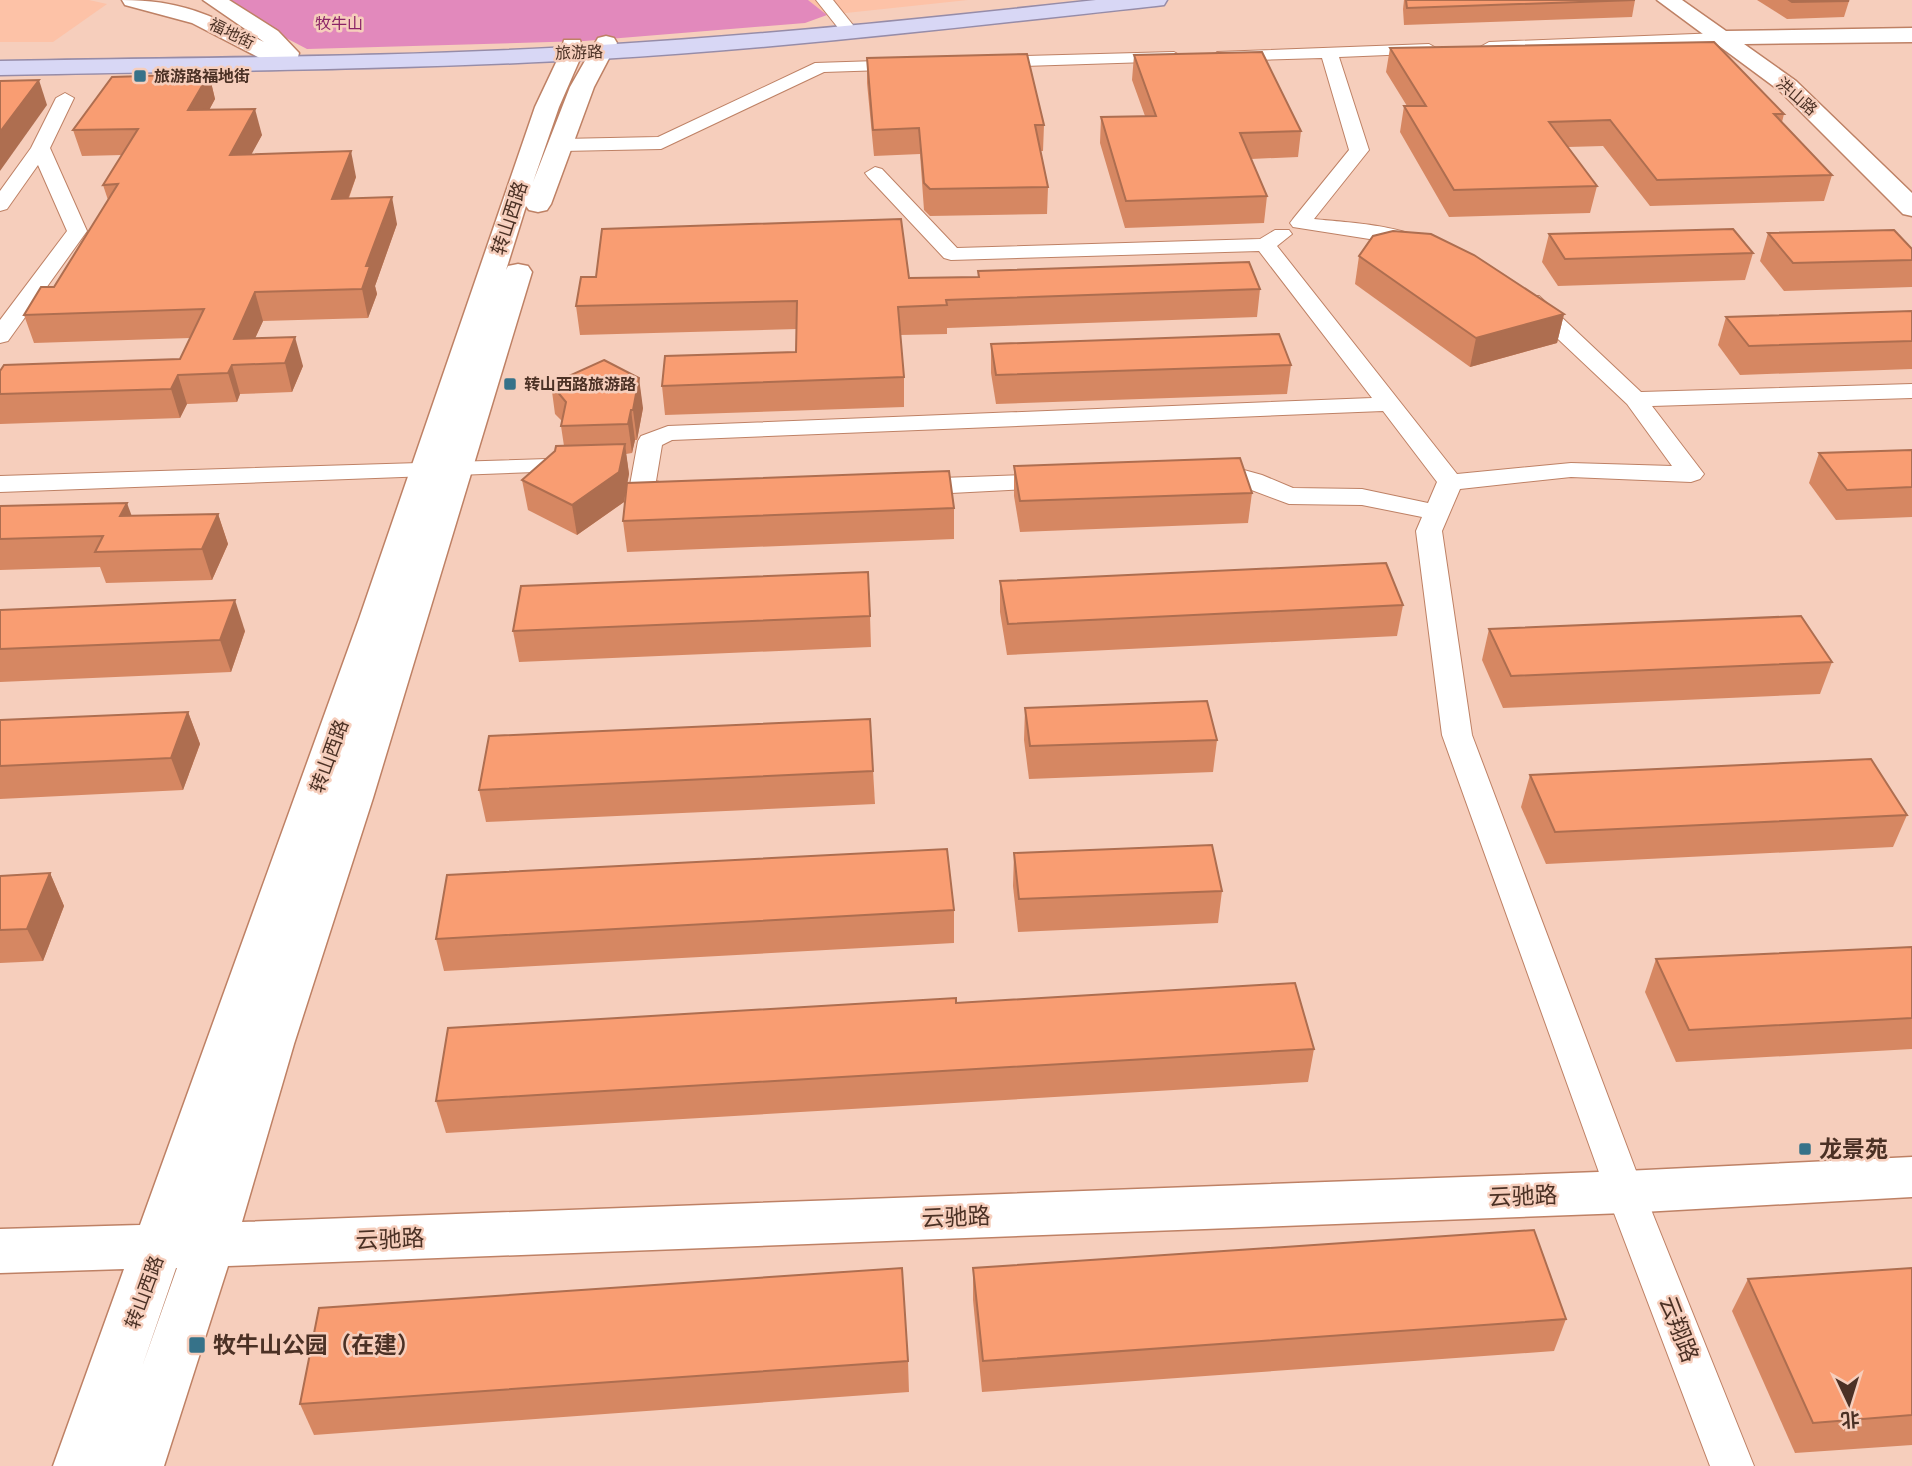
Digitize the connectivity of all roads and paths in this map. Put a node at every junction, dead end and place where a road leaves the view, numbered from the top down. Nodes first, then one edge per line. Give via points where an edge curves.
1 (133, 0) edge
2 (214, 0) edge
3 (824, 0) edge
4 (1075, 0) edge
5 (1156, 0) edge
6 (1668, 0) edge
7 (1699, 0) edge
8 (845, 25) junction
9 (1912, 35) edge
10 (1749, 36) junction
11 (1720, 38) junction
12 (588, 48) junction
13 (1469, 48) edge
14 (1441, 49) edge
15 (1329, 53) junction
16 (282, 56) junction
17 (0, 57) edge
18 (972, 63) edge
19 (931, 64) edge
20 (0, 68) edge
21 (65, 98) dead end
22 (562, 145) junction
23 (40, 148) junction
24 (875, 173) dead end
25 (1912, 183) edge
26 (0, 205) edge
27 (1912, 208) edge
28 (1300, 223) junction
29 (1265, 244) junction
30 (1436, 254) edge
31 (1507, 289) edge
32 (0, 336) edge
33 (1912, 391) edge
34 (1635, 399) junction
35 (1389, 404) junction
36 (646, 463) junction
37 (441, 469) junction
38 (1177, 477) edge
39 (1080, 481) edge
40 (1450, 482) junction
41 (0, 484) edge
42 (884, 488) edge
43 (703, 495) edge
44 (1437, 512) junction
45 (1912, 1177) edge
46 (1625, 1192) junction
47 (185, 1245) junction
48 (0, 1251) edge
49 (81, 1466) edge
50 (135, 1466) edge
51 (1732, 1466) edge

1 - 16 main road, 福地街 via 200,18
2 - 16 main road via 270,36
3 - 8 street
4 - 8 main road, 旅游路
5 - 12 main road, 旅游路 via 848,33
6 - 11 main road, 洪山路
7 - 10 main road, 洪山路
8 - 12 main road, 旅游路
9 - 10 main road
10 - 11 main road
10 - 25 main road, 洪山路 via 1843,114
11 - 13 street
11 - 27 main road, 洪山路 via 1788,86
12 - 16 main road, 旅游路 via 430,60
12 - 22 main road, 转山西路 via 582,87
12 - 37 main road, 转山西路 via 547,107 533,146
14 - 15 street
15 - 18 street
15 - 28 street via 1359,150
16 - 17 main road, 旅游路
16 - 20 main road, 旅游路
19 - 22 street via 821,67 661,143
21 - 23 street
22 - 37 main road, 转山西路
23 - 26 street
23 - 32 street via 77,231
24 - 29 street via 951,254
28 - 29 street
28 - 30 street via 1400,237
29 - 35 street
31 - 34 street via 1530,301
33 - 34 street
34 - 40 street via 1690,474 1571,470
35 - 36 street via 668,433 650,441
35 - 40 street
36 - 37 street
36 - 43 street via 643,485 675,496
37 - 41 street
37 - 47 main road, 转山西路 via 271,1044
37 - 47 main road, 转山西路 via 377,619 249,981
38 - 44 street via 1233,475 1289,496 1362,497
39 - 42 street
40 - 44 street, 云翔路
44 - 46 street, 云翔路 via 1429,531 1457,735
45 - 46 main road, 云驰路
46 - 47 main road, 云驰路
46 - 51 street, 云翔路
47 - 48 main road, 云驰路
47 - 49 main road, 转山西路
47 - 50 main road, 转山西路

